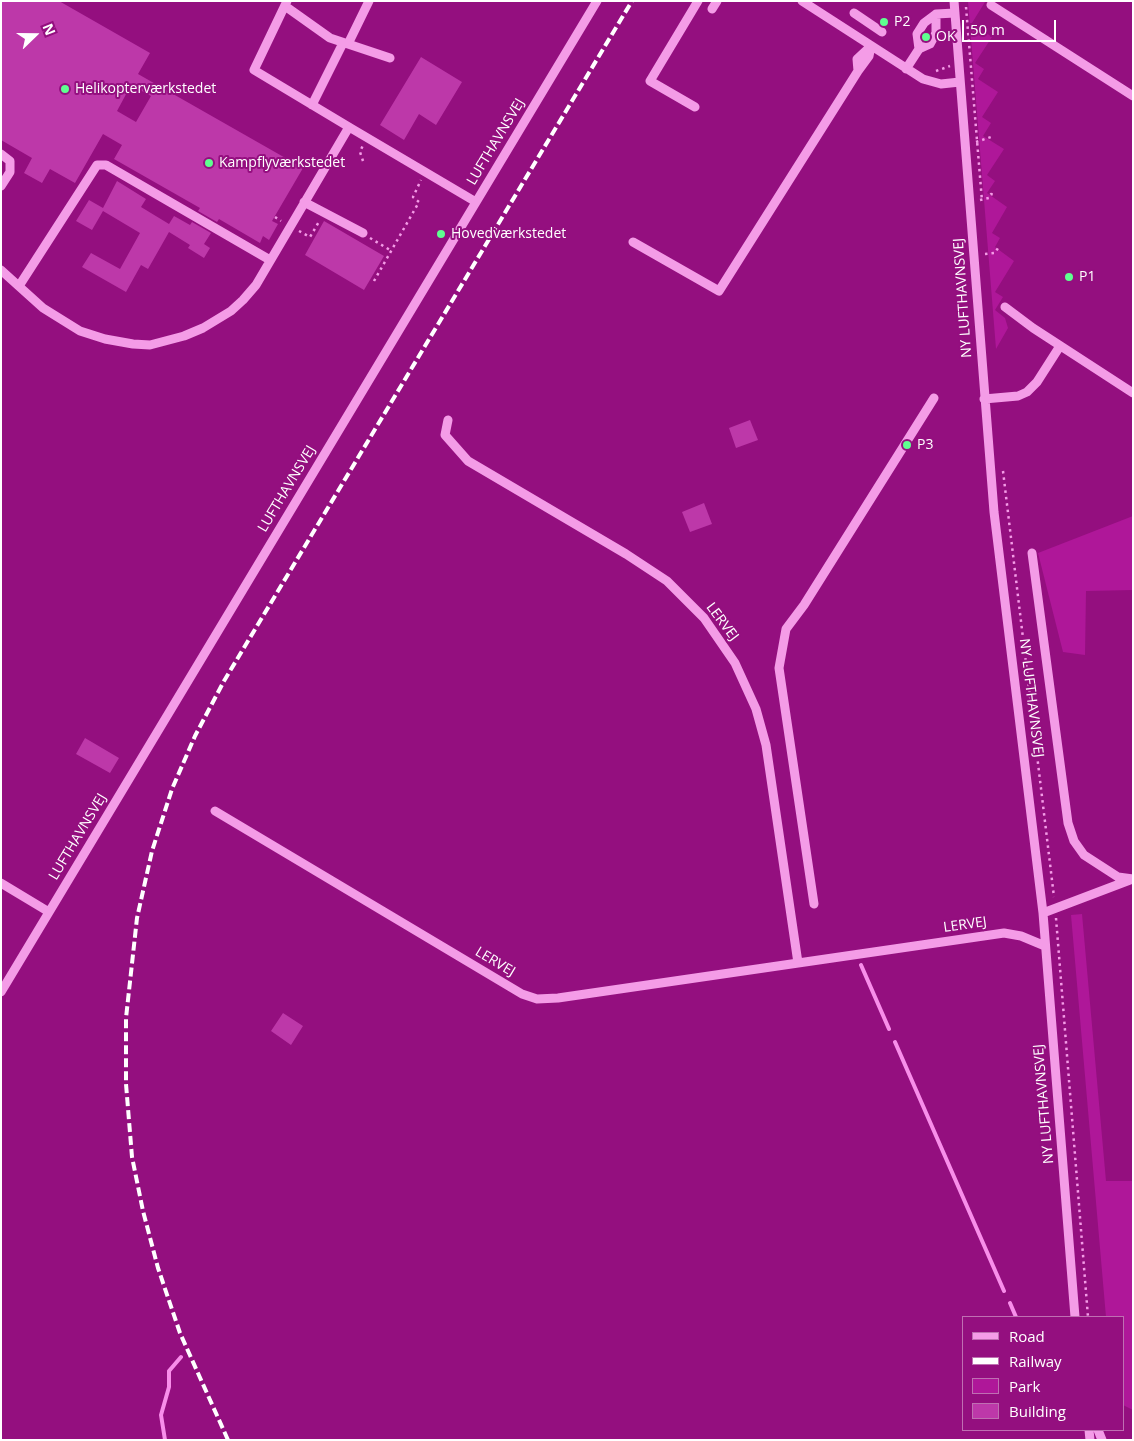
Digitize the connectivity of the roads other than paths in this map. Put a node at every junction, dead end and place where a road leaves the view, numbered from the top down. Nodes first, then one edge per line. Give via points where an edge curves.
1 (369, 1) edge
2 (597, 1) edge
3 (698, 1) edge
4 (802, 1) edge
5 (954, 1) edge
6 (286, 4) edge
7 (991, 5) dead end
8 (854, 13) dead end
9 (955, 13) junction
10 (936, 14) junction
11 (882, 32) dead end
12 (346, 43) junction
13 (871, 46) junction
14 (919, 49) junction
15 (390, 58) dead end
16 (906, 69) junction
17 (960, 82) junction
18 (1133, 96) edge
19 (312, 105) junction
20 (695, 108) dead end
21 (349, 127) junction
22 (1, 154) edge
23 (1, 186) edge
24 (304, 202) junction
25 (476, 202) junction
26 (363, 233) road end
27 (632, 242) dead end
28 (270, 260) junction
29 (1, 270) edge
30 (19, 286) junction
31 (1005, 307) dead end
32 (1060, 346) junction
33 (1133, 393) edge
34 (934, 398) dead end
35 (984, 399) junction
36 (448, 420) dead end
37 (1032, 553) dead end
38 (215, 811) dead end
39 (1133, 879) edge
40 (1, 883) edge
41 (814, 904) dead end
42 (49, 912) junction
43 (1043, 912) junction
44 (1045, 946) junction
45 (798, 963) junction
46 (1, 992) edge
47 (1074, 1316) edge

1 - 12 street
2 - 25 street, LUFTHAVNSVEJ
3 - 20 street via 650,81
4 - 13 street
5 - 9 street, NY LUFTHAVNSVEJ
6 - 12 street via 330,38
6 - 19 street via 254,70
7 - 18 street
8 - 11 street
9 - 10 street
9 - 17 street, NY LUFTHAVNSVEJ
10 - 14 street via 924,23 917,34
10 - 14 street via 936,33 930,44
12 - 15 street
12 - 19 street
13 - 16 street
13 - 27 street via 869,56 719,291
14 - 16 street
16 - 17 street via 931,83
17 - 35 street, NY LUFTHAVNSVEJ
19 - 21 street
21 - 24 street
21 - 25 street
22 - 23 street via 10,161 10,172
24 - 26 street
24 - 28 street
25 - 42 street, LUFTHAVNSVEJ
28 - 30 street via 256,285 225,316 184,336 150,345 105,339 80,331 43,308
28 - 30 street via 106,165 97,165
29 - 30 street
31 - 32 street
32 - 33 street
32 - 35 street via 1027,392 1018,396
34 - 41 street via 786,629 779,668
35 - 43 street, NY LUFTHAVNSVEJ via 994,512
36 - 45 street, LERVEJ via 445,435 468,461 626,554 667,582 704,618 735,663 756,709 766,745
37 - 39 street via 1068,823 1074,842 1084,855 1118,877
38 - 45 street, LERVEJ via 522,994 537,998 558,998
39 - 43 street
40 - 42 street
42 - 46 street, LUFTHAVNSVEJ
43 - 44 street, NY LUFTHAVNSVEJ
44 - 45 street, LERVEJ via 1021,936 1004,934
44 - 47 street, NY LUFTHAVNSVEJ

